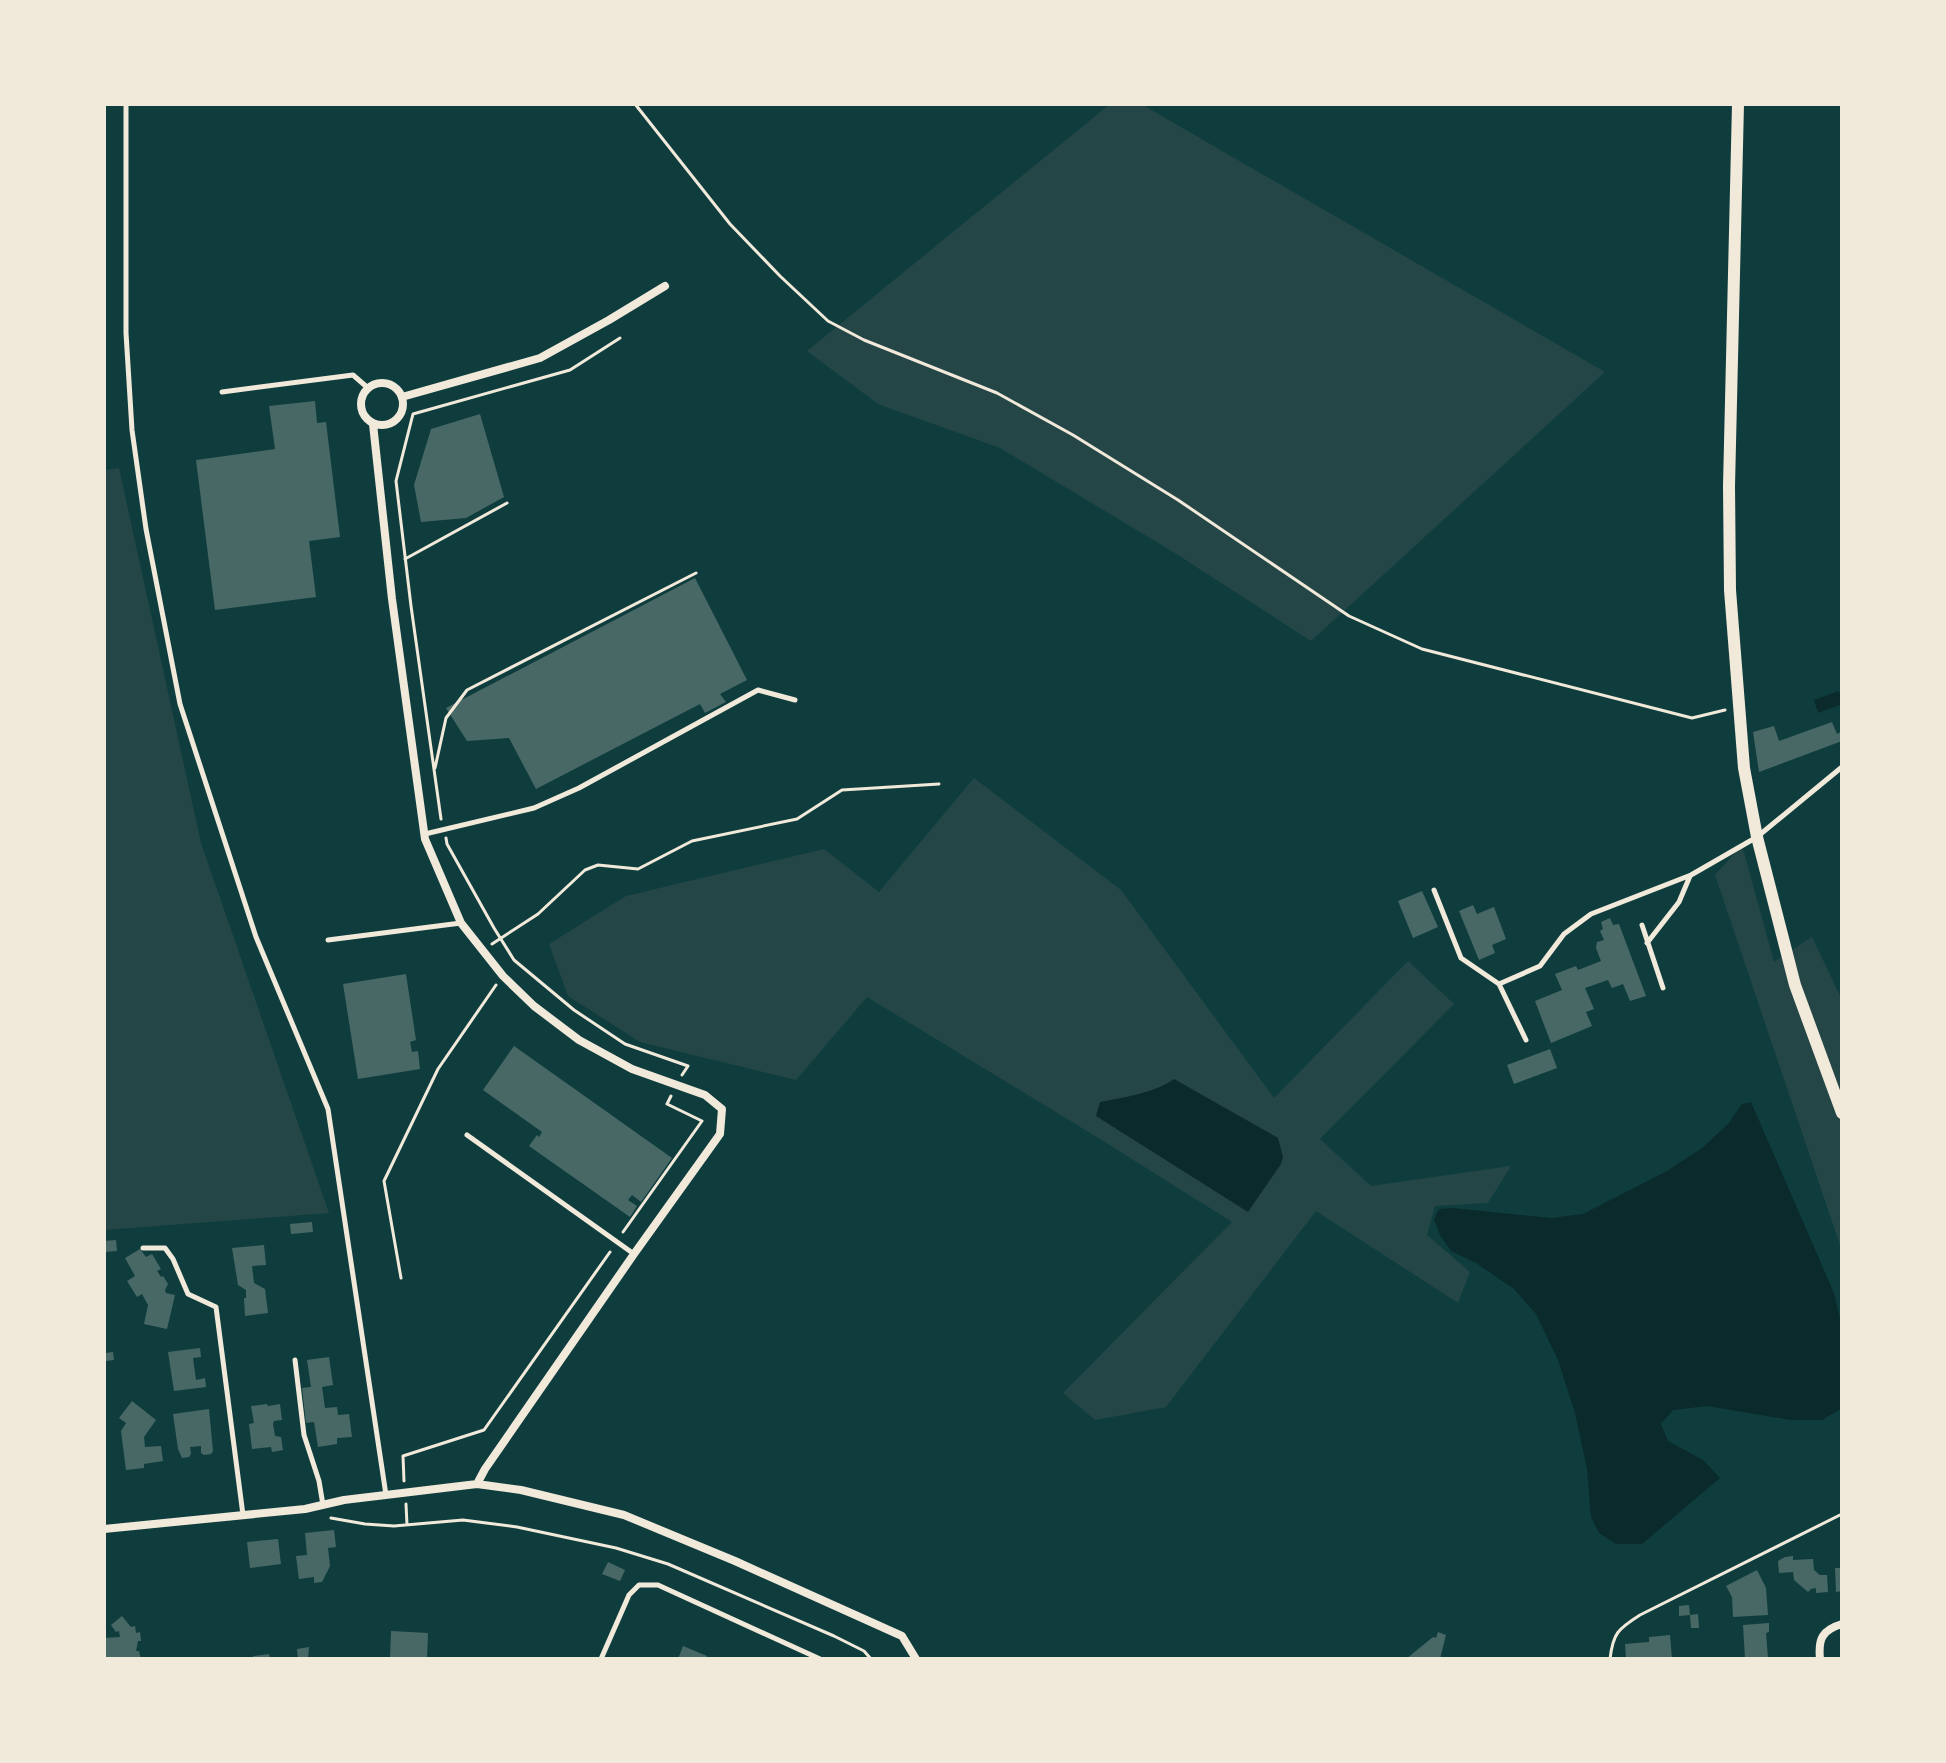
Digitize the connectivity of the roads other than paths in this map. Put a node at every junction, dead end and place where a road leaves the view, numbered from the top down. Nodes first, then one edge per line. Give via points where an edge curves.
1 (126, 104) edge
2 (1738, 104) edge
3 (665, 286) dead end
4 (368, 388) junction
5 (222, 392) dead end
6 (402, 397) junction
7 (373, 424) junction
8 (795, 700) dead end
9 (1842, 767) edge
10 (425, 834) junction
11 (1757, 837) junction
12 (1691, 875) junction
13 (1434, 890) dead end
14 (461, 923) junction
15 (1642, 925) dead end
16 (328, 940) dead end
17 (1647, 943) junction
18 (1499, 984) junction
19 (1663, 988) dead end
20 (1526, 1040) dead end
21 (1842, 1113) edge
22 (467, 1135) dead end
23 (143, 1248) dead end
24 (634, 1254) junction
25 (295, 1360) dead end
26 (477, 1484) junction
27 (386, 1495) junction
28 (323, 1505) junction
29 (243, 1516) junction
30 (104, 1529) edge
31 (1842, 1624) edge
32 (601, 1659) edge
33 (820, 1659) edge
34 (916, 1659) edge
35 (1820, 1659) edge

1 - 27 lane via 126,333 146,529 180,704 256,937 328,1109
2 - 11 street via 1730,590 1744,768
3 - 6 street via 540,358
4 - 5 lane via 353,375
4 - 6 street via 387,383
4 - 7 street via 360,407
6 - 7 street via 399,417 387,425
7 - 10 street
8 - 10 lane via 758,690 534,808
9 - 11 lane
10 - 14 street
11 - 12 lane
11 - 21 street via 1795,985
12 - 17 lane via 1679,902
12 - 18 lane via 1591,914 1564,934 1540,966
13 - 18 lane via 1461,958
14 - 16 lane
14 - 24 street via 503,976 579,1040 632,1069 705,1095 722,1109 720,1134
15 - 17 lane
17 - 19 lane
18 - 20 lane
22 - 24 lane
23 - 29 lane via 165,1248 188,1294 216,1307
24 - 26 street
25 - 28 lane via 304,1435
26 - 27 street
26 - 34 street via 624,1515 902,1636
27 - 28 street
28 - 29 street
29 - 30 street
31 - 35 street via 1824,1633
32 - 33 lane via 629,1595 639,1585 658,1585

